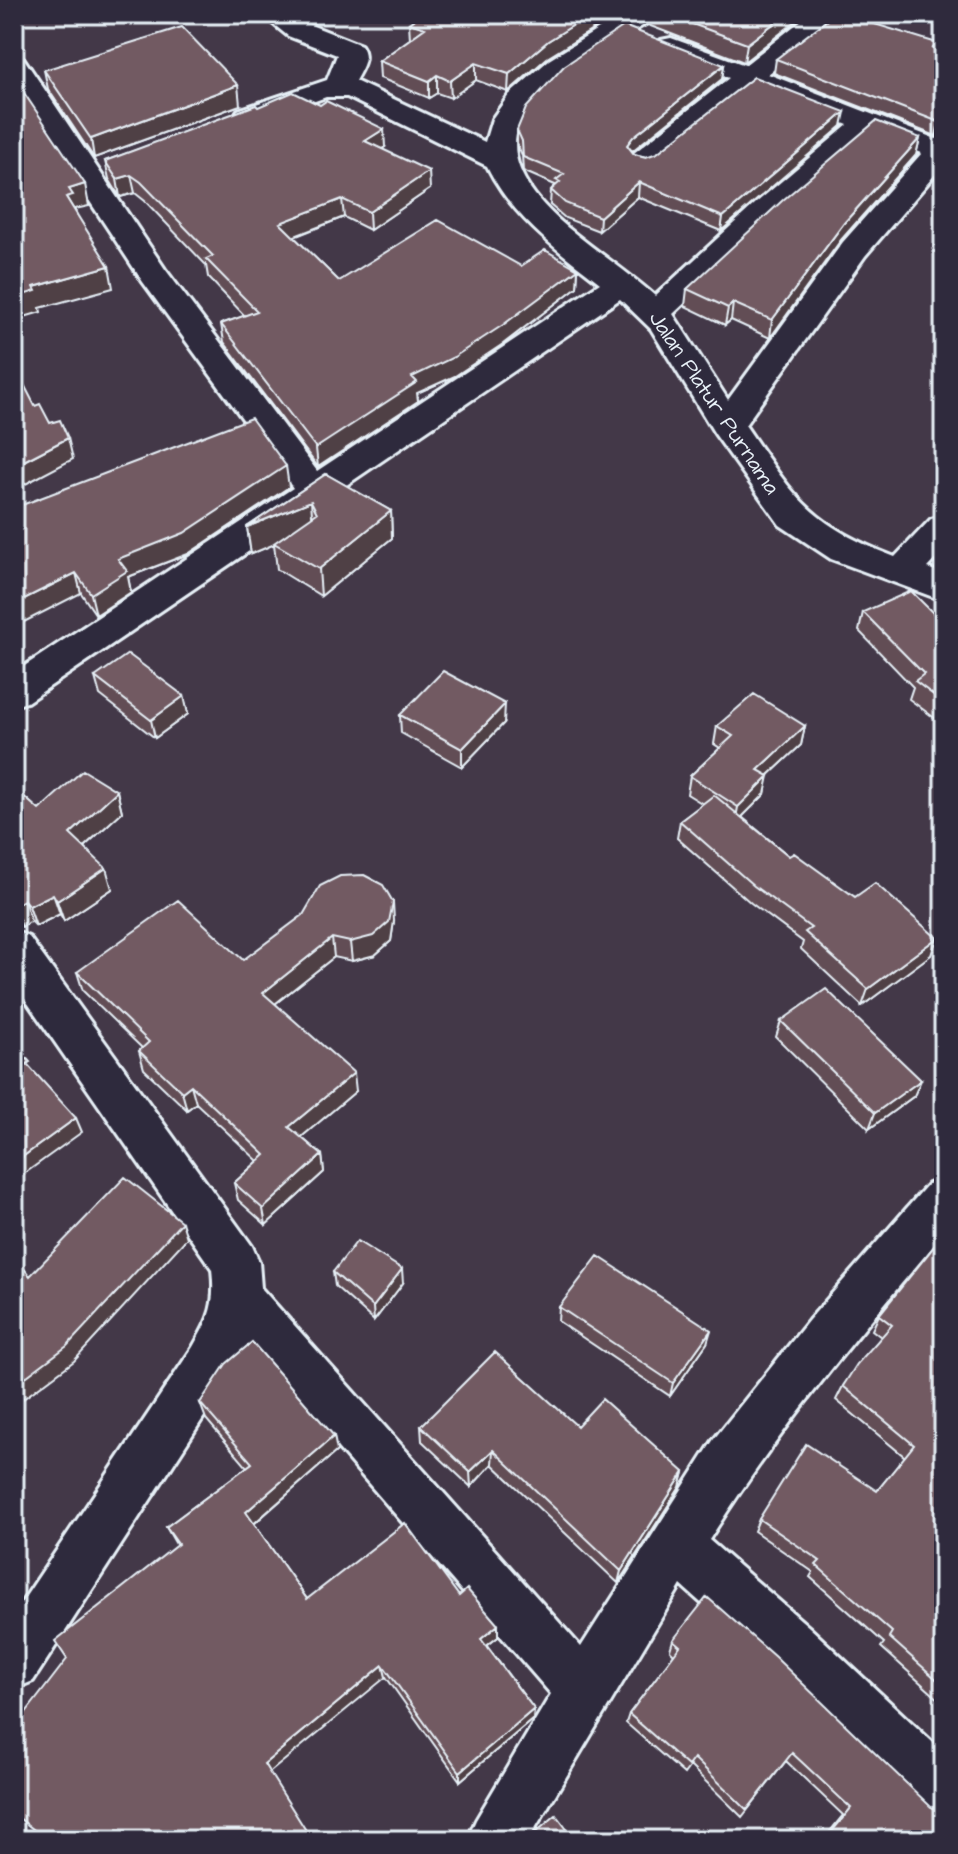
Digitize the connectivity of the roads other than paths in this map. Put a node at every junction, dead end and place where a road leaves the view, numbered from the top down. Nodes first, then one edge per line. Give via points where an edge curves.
1 (274, 14) edge
2 (632, 20) edge
3 (813, 25) dead end
4 (14, 65) edge
5 (746, 76) junction
6 (338, 86) junction
7 (869, 122) junction
8 (217, 127) edge
9 (942, 149) edge
10 (644, 159) edge
11 (499, 160) junction
12 (622, 283) junction
13 (656, 313) junction
14 (727, 426) junction
15 (313, 490) junction
16 (944, 528) edge
17 (902, 572) junction
18 (944, 588) edge
19 (14, 692) edge
20 (14, 949) edge
21 (940, 1213) edge
22 (240, 1299) junction
23 (676, 1546) junction
24 (14, 1662) edge
25 (584, 1691) junction
26 (944, 1792) edge
27 (496, 1840) edge

1 - 6 street via 298,30 351,51
2 - 5 street
2 - 11 street via 549,75 512,109 499,139
3 - 5 street
4 - 15 street via 103,169 154,275
5 - 7 street
5 - 10 street
6 - 8 street
6 - 11 street
7 - 9 street
7 - 13 street
9 - 14 street via 854,249
11 - 12 street, Jalan Platur Purnama via 528,210
12 - 13 street, Jalan Platur Purnama
12 - 15 street
13 - 14 street, Jalan Platur Purnama
14 - 17 street, Jalan Platur Purnama via 799,523 832,544
15 - 19 street
16 - 17 street
17 - 18 street, Jalan Platur Purnama
20 - 22 street via 235,1262
21 - 23 street via 826,1336 732,1457
22 - 24 street via 210,1364
22 - 25 street
23 - 25 street
23 - 26 street
25 - 27 street

